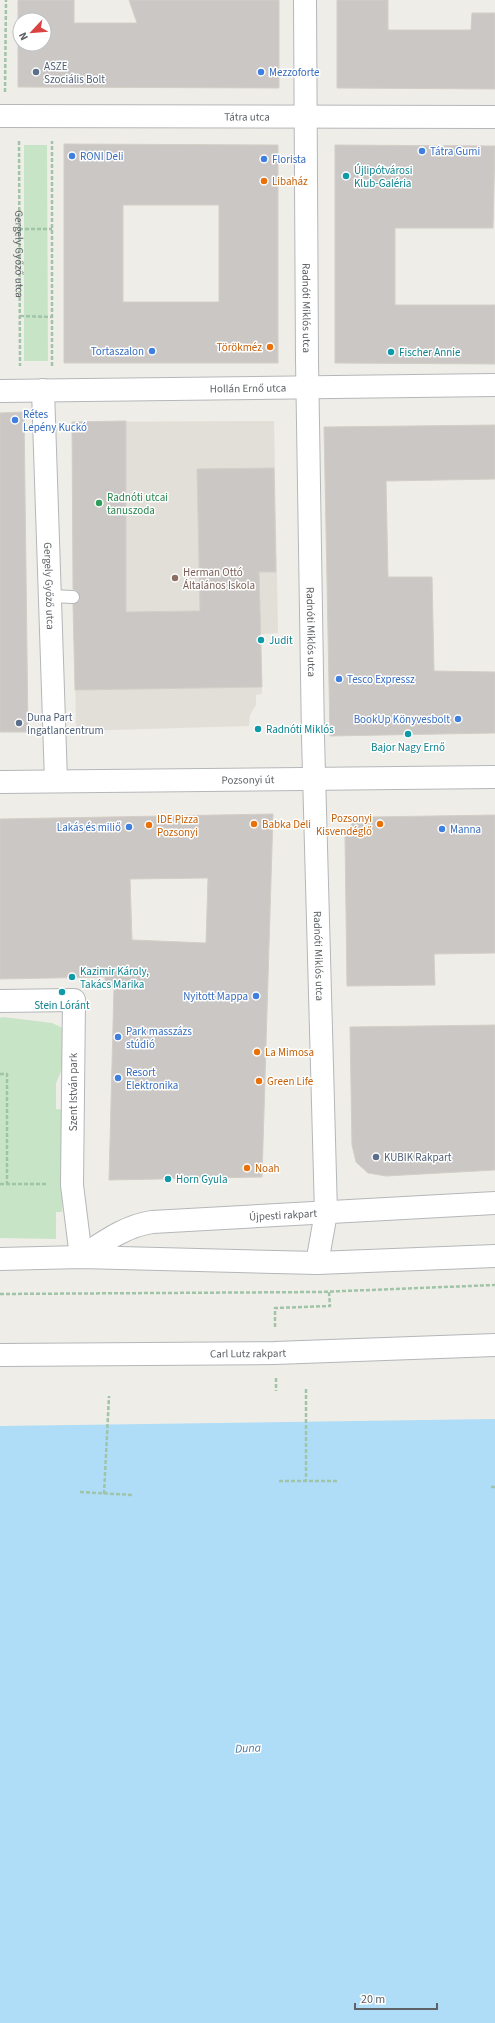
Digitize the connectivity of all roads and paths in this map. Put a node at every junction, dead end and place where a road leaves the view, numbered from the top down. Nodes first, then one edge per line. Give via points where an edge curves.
1 (6, 0) edge
2 (305, 0) edge
3 (8, 116) edge
4 (52, 117) junction
5 (306, 117) junction
6 (495, 117) edge
7 (19, 229) junction
8 (52, 229) junction
9 (20, 316) junction
10 (52, 317) junction
11 (495, 385) edge
12 (307, 388) junction
13 (47, 390) junction
14 (10, 391) edge
15 (50, 596) junction
16 (73, 597) dead end
17 (495, 777) edge
18 (314, 780) junction
19 (56, 781) junction
20 (0, 782) edge
21 (0, 1001) edge
22 (0, 1074) edge
23 (0, 1184) edge
24 (7, 1184) junction
25 (72, 1185) junction
26 (495, 1204) edge
27 (326, 1213) junction
28 (495, 1256) edge
29 (81, 1257) junction
30 (0, 1259) edge
31 (317, 1263) junction
32 (495, 1285) edge
33 (329, 1292) junction
34 (0, 1294) edge
35 (275, 1308) dead end
36 (495, 1345) edge
37 (0, 1355) edge
38 (306, 1389) dead end
39 (109, 1396) dead end
40 (279, 1481) dead end
41 (306, 1481) junction
42 (338, 1481) dead end
43 (491, 1487) dead end
44 (495, 1487) edge
45 (80, 1492) dead end
46 (104, 1494) junction
47 (133, 1495) dead end

1 - 3 path, Gergely Győző utca
2 - 5 street, Radnóti Miklós utca
3 - 4 street, Tátra utca
3 - 7 path, Gergely Győző utca
4 - 5 street, Tátra utca
4 - 8 path
5 - 6 street, Tátra utca
5 - 12 street, Radnóti Miklós utca
7 - 8 path
7 - 9 path, Gergely Győző utca
8 - 10 path
9 - 10 path
9 - 14 path, Gergely Győző utca
10 - 13 path
11 - 12 street, Hollán Ernő utca
12 - 13 street, Hollán Ernő utca
12 - 18 street, Radnóti Miklós utca
13 - 14 street, Hollán Ernő utca
13 - 15 street, Gergely Győző utca
15 - 16 lane
15 - 19 street, Gergely Győző utca
17 - 18 street, Pozsonyi út
18 - 19 street, Pozsonyi út
18 - 27 street, Radnóti Miklós utca
19 - 20 street, Pozsonyi út
21 - 25 street, Szent István park via 74,1000
22 - 24 path via 8,1074
23 - 24 path
24 - 25 path
25 - 29 street, Szent István park
26 - 27 street, Újpesti rakpart
27 - 29 street, Újpesti rakpart via 135,1225
27 - 31 street, Radnóti Miklós utca
28 - 31 street
29 - 30 street
29 - 31 street
32 - 33 path
33 - 34 path
33 - 35 path via 330,1306
36 - 37 street, Carl Lutz rakpart via 276,1353
38 - 41 path
39 - 46 path
40 - 41 path
41 - 42 path
43 - 44 path
45 - 46 path
46 - 47 path

